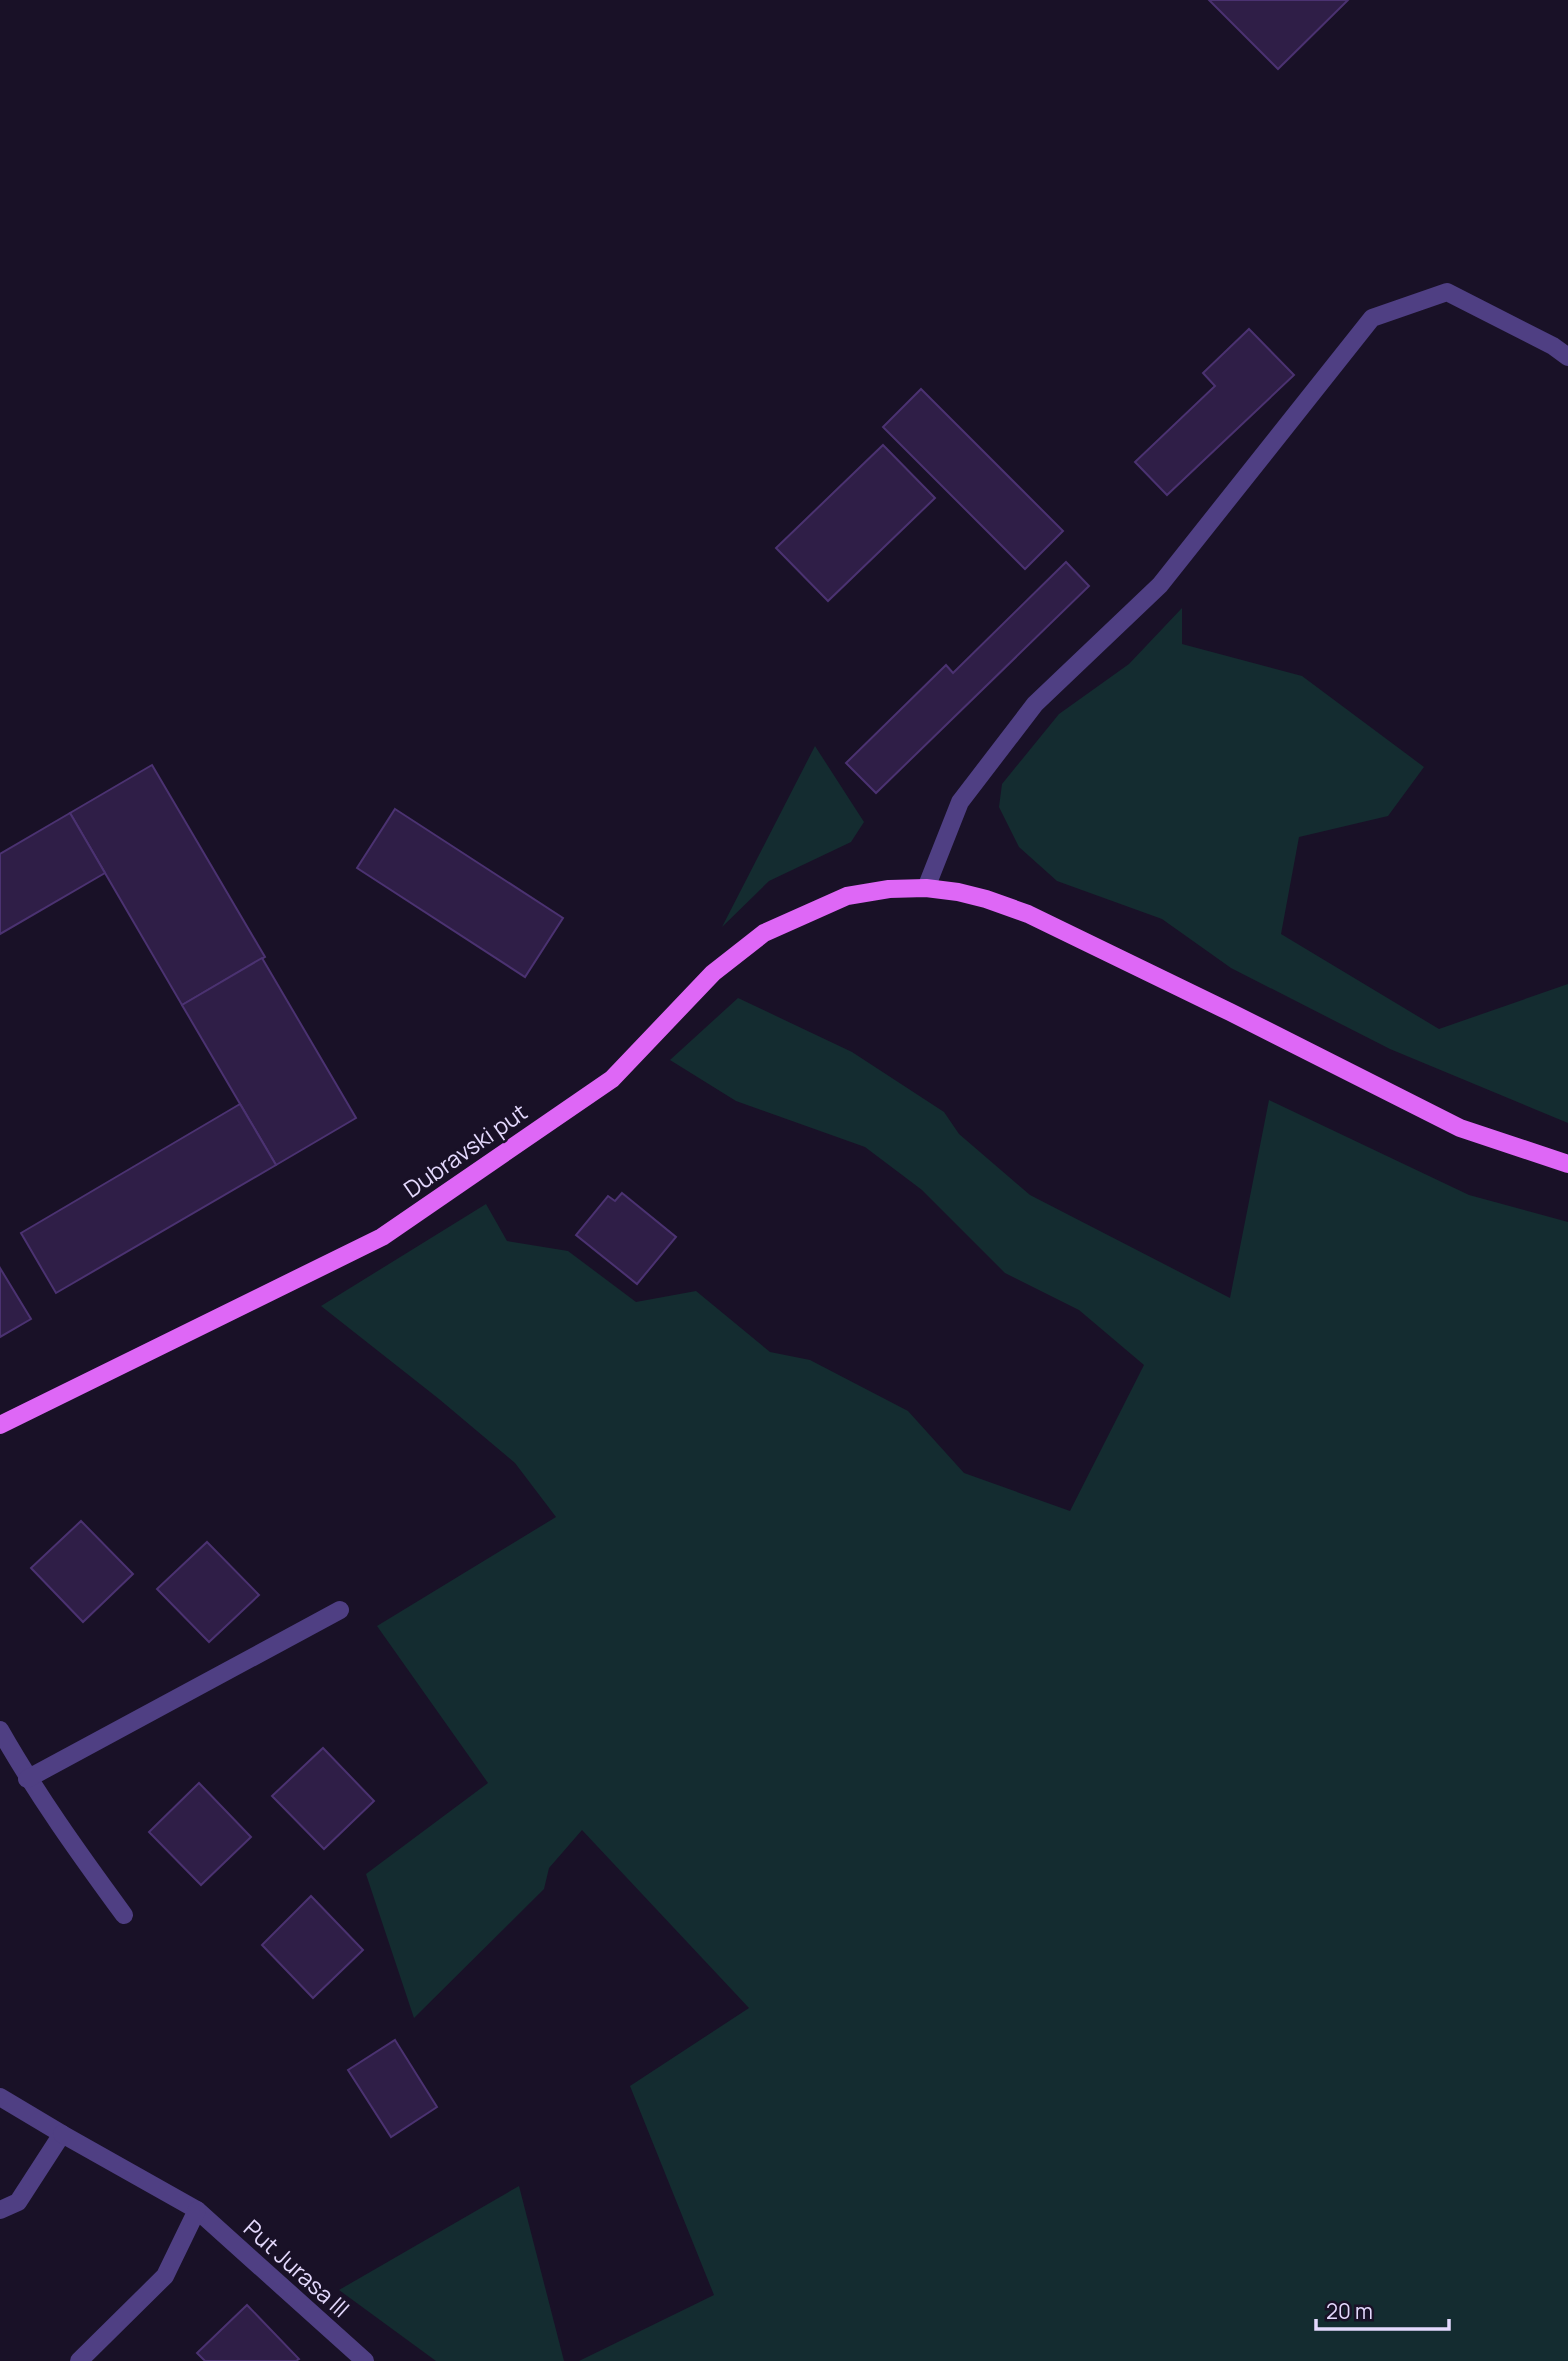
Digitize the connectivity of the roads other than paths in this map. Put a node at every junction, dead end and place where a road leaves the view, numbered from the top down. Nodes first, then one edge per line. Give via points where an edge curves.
1 (1568, 357) edge
2 (926, 888) junction
3 (1568, 1164) edge
4 (0, 1425) edge
5 (340, 1610) dead end
6 (0, 1730) edge
7 (27, 1779) junction
8 (124, 1915) dead end
9 (0, 2097) edge
10 (62, 2134) junction
11 (0, 2210) edge
12 (197, 2210) junction
13 (79, 2361) edge
14 (365, 2361) edge

1 - 2 street via 1447,292 1372,318 1160,584 1035,704 960,802
2 - 3 main road, Dubravski put via 977,897 1028,914 1460,1128
2 - 4 main road, Dubravski put via 847,896 764,933 713,973 612,1079 382,1237
5 - 7 street
6 - 7 street
7 - 8 street
9 - 10 street, Put Jurasa III
10 - 11 street via 18,2202
10 - 12 street, Put Jurasa III
12 - 13 street via 165,2276
12 - 14 street, Put Jurasa III

